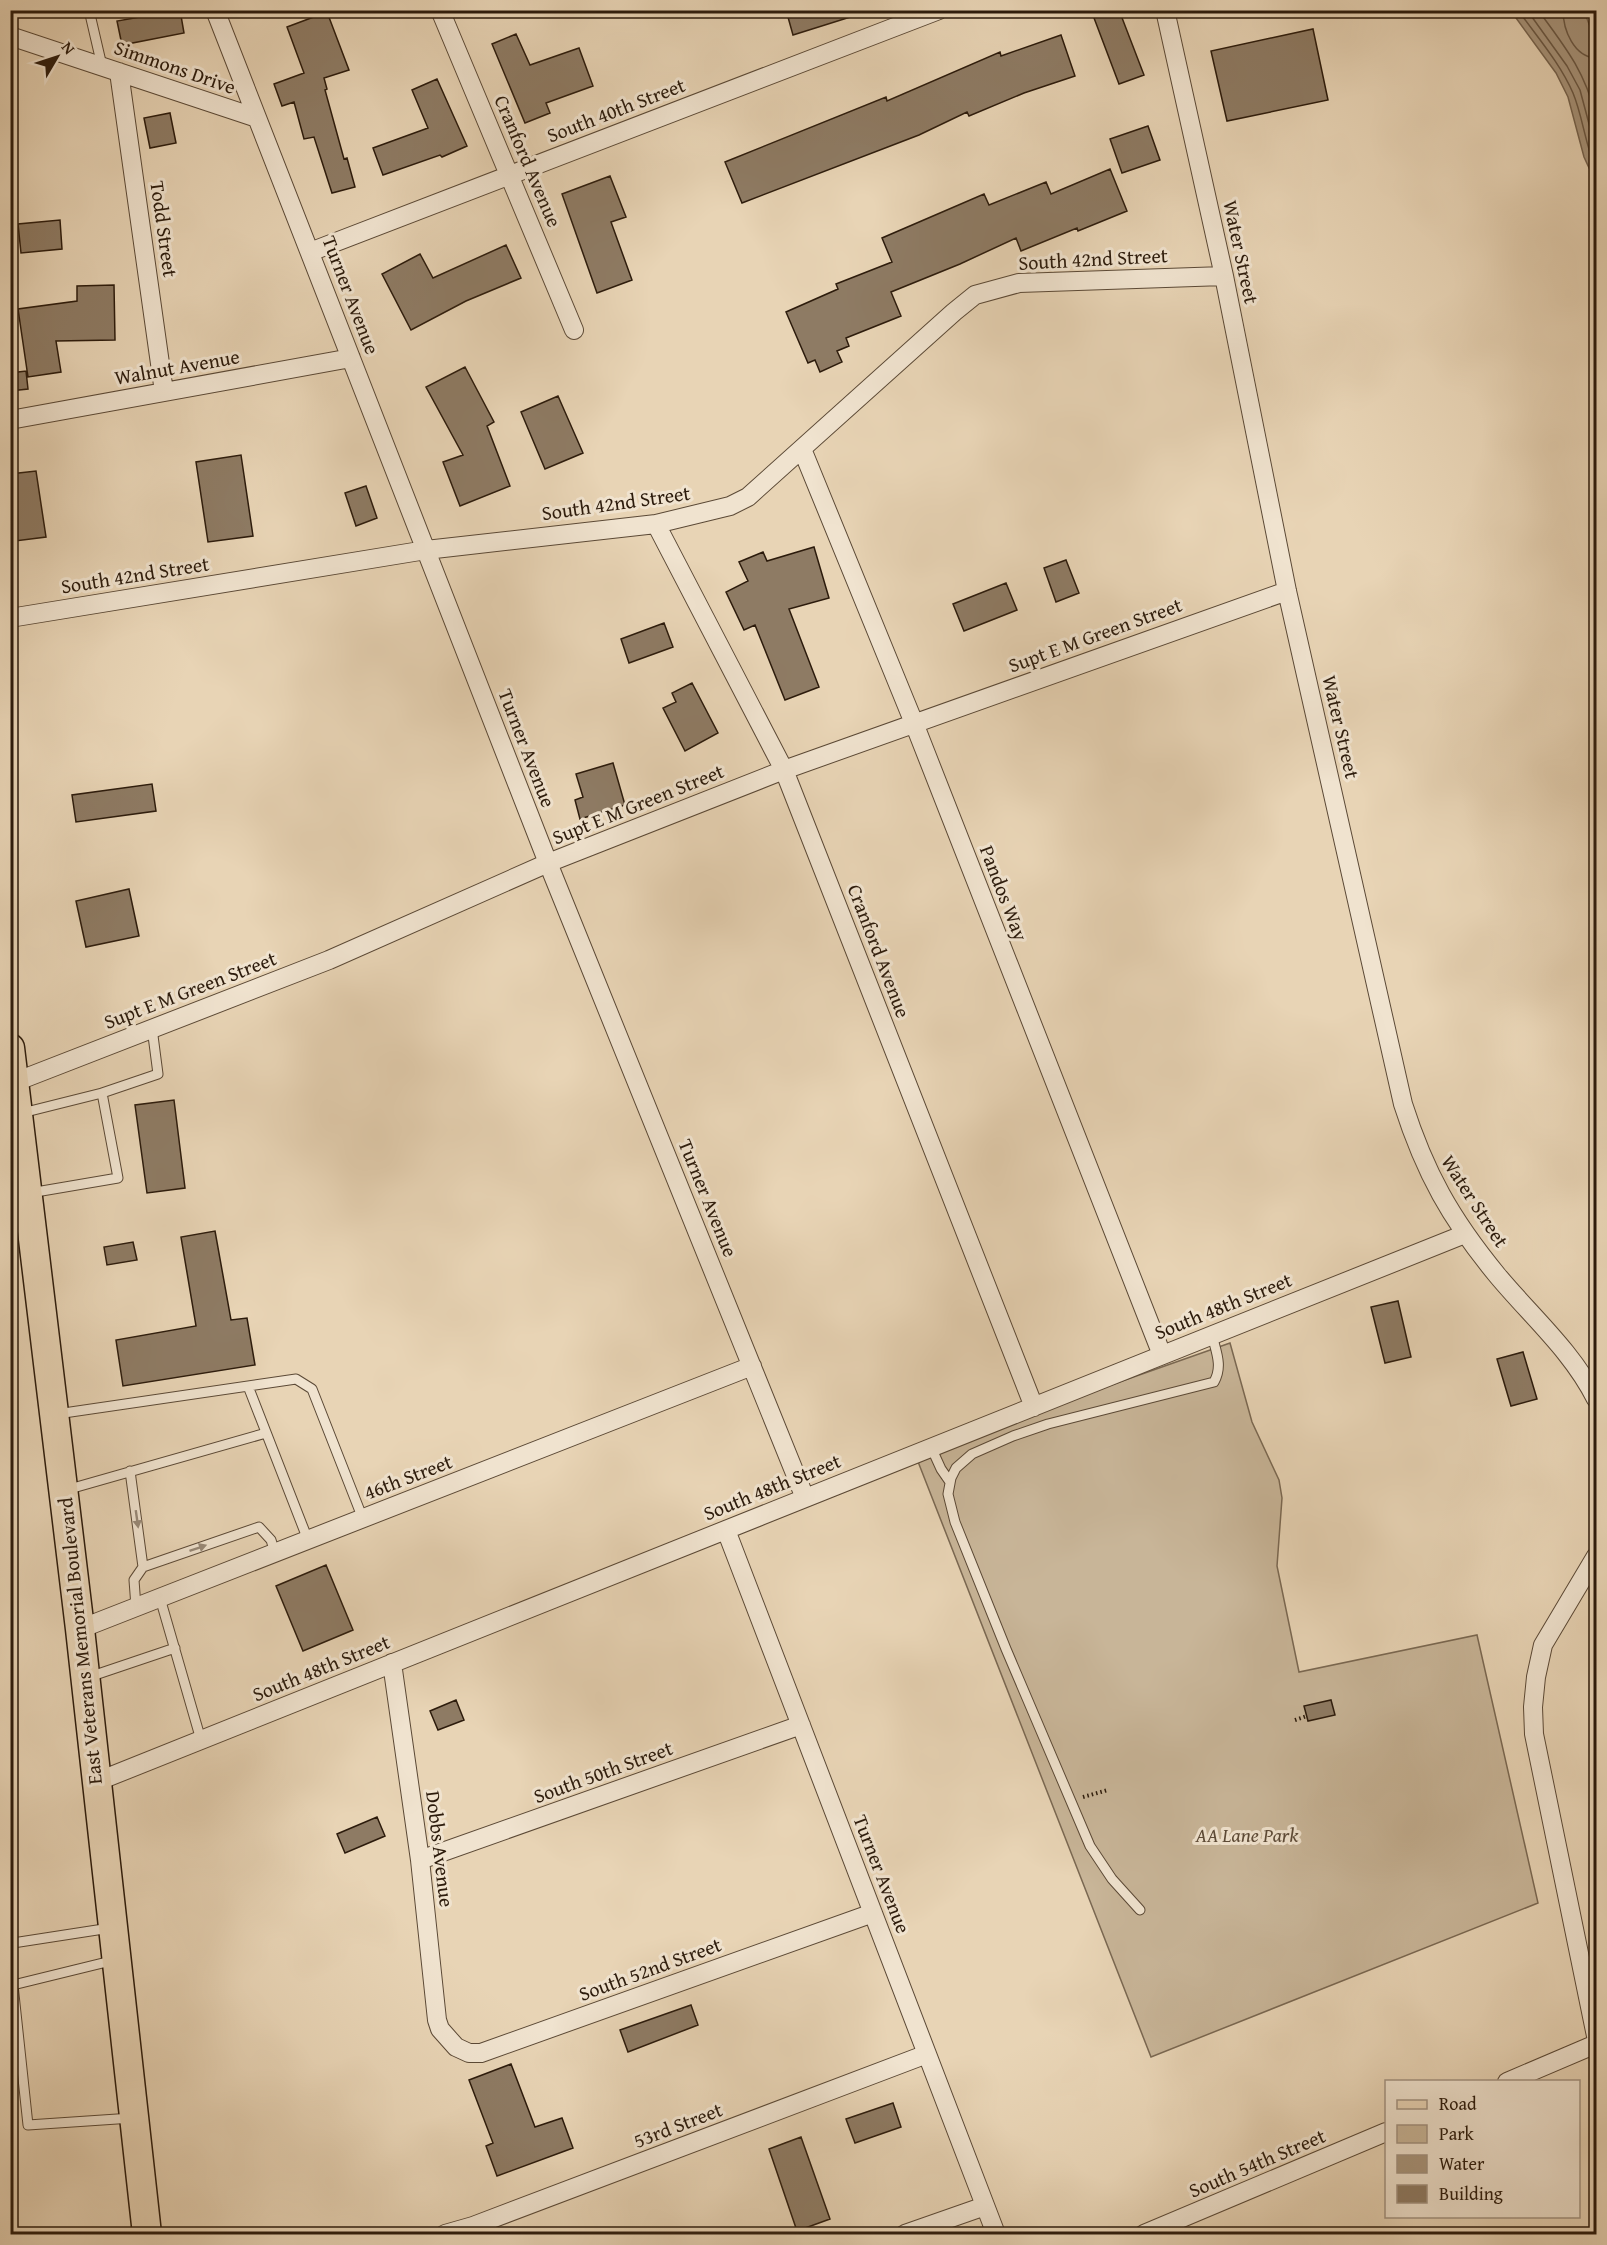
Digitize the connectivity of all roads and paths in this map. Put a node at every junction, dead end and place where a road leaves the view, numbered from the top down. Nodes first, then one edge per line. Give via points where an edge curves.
1 (89, 10) edge
2 (215, 10) edge
3 (440, 10) edge
4 (939, 10) edge
5 (1165, 10) edge
6 (10, 36) edge
7 (102, 66) junction
8 (120, 72) junction
9 (257, 118) junction
10 (510, 175) junction
11 (310, 252) junction
12 (1224, 276) junction
13 (574, 330) dead end
14 (351, 358) junction
15 (164, 392) junction
16 (10, 420) edge
17 (802, 449) junction
18 (656, 524) junction
19 (426, 550) junction
20 (1287, 591) junction
21 (10, 618) edge
22 (914, 723) junction
23 (784, 770) junction
24 (548, 863) junction
25 (152, 1028) junction
26 (10, 1048) edge
27 (15, 1082) junction
28 (102, 1093) junction
29 (18, 1114) junction
30 (28, 1193) junction
31 (1465, 1234) junction
32 (1212, 1335) junction
33 (1162, 1355) junction
34 (752, 1366) junction
35 (248, 1386) junction
36 (1596, 1399) edge
37 (1034, 1407) junction
38 (54, 1414) junction
39 (266, 1433) junction
40 (931, 1448) junction
41 (130, 1471) junction
42 (950, 1482) junction
43 (63, 1490) junction
44 (805, 1498) junction
45 (363, 1519) junction
46 (726, 1530) junction
47 (308, 1540) junction
48 (275, 1553) junction
49 (1596, 1556) edge
50 (143, 1567) junction
51 (160, 1598) junction
52 (136, 1607) junction
53 (80, 1629) junction
54 (175, 1648) junction
55 (392, 1663) junction
56 (85, 1678) junction
57 (1307, 1716) dead end
58 (1295, 1720) dead end
59 (801, 1725) junction
60 (201, 1740) junction
61 (96, 1782) junction
62 (1107, 1790) dead end
63 (1070, 1801) junction
64 (420, 1860) junction
65 (1140, 1910) dead end
66 (873, 1913) junction
67 (11, 1918) edge
68 (113, 1928) junction
69 (116, 1959) junction
70 (447, 2037) joint
71 (1596, 2037) edge
72 (1596, 2044) edge
73 (927, 2054) junction
74 (1512, 2080) edge
75 (134, 2118) junction
76 (1385, 2132) edge
77 (985, 2206) junction
78 (147, 2235) edge
79 (445, 2235) edge
80 (905, 2235) edge
81 (996, 2235) edge
82 (1144, 2235) edge

1 - 7 lane
2 - 9 street, Turner Avenue
3 - 10 street, Cranford Avenue
4 - 10 street, South 40th Street
5 - 12 street, Water Street
6 - 7 street, Simmons Drive
7 - 8 street, Simmons Drive
8 - 9 street, Simmons Drive
8 - 15 street, Todd Street
9 - 11 street, Turner Avenue
10 - 11 street, South 40th Street
10 - 13 street, Cranford Avenue
11 - 14 street, Turner Avenue
12 - 17 street, South 42nd Street via 1019,283 975,295
12 - 20 street, Water Street
14 - 15 street, Walnut Avenue
14 - 19 street, Turner Avenue
15 - 16 street, Walnut Avenue
17 - 18 street, South 42nd Street via 748,497 719,509
17 - 22 street, Pandos Way
18 - 19 street, South 42nd Street
18 - 23 street, Cranford Avenue
19 - 21 street, South 42nd Street
19 - 24 street, Turner Avenue
20 - 22 street, Supt E M Green Street
20 - 31 street, Water Street via 1403,1104 1428,1173
22 - 23 street, Supt E M Green Street
22 - 33 street, Pandos Way
23 - 24 street, Supt E M Green Street
23 - 37 street, Cranford Avenue
24 - 25 street, Supt E M Green Street via 328,960
24 - 34 street, Turner Avenue
25 - 27 street, Supt E M Green Street
25 - 28 lane via 158,1074
26 - 27 main road, East Veterans Memorial Boulevard
27 - 29 main road, East Veterans Memorial Boulevard
28 - 29 lane
28 - 30 lane via 118,1178
29 - 30 main road, East Veterans Memorial Boulevard
30 - 38 main road, East Veterans Memorial Boulevard
31 - 32 street, South 48th Street
31 - 36 street, Water Street via 1577,1365
32 - 33 street, South 48th Street
32 - 42 lane via 1219,1364 1214,1382 1013,1436 984,1447 963,1461
33 - 37 street, South 48th Street
34 - 44 street, Turner Avenue
34 - 45 street, 46th Street
35 - 38 lane
35 - 39 lane
35 - 45 lane via 296,1379 312,1389
37 - 40 street, South 48th Street
38 - 43 main road, East Veterans Memorial Boulevard
39 - 41 lane
39 - 47 lane
40 - 42 lane
40 - 44 street, South 48th Street
41 - 43 lane
41 -> 50 lane
42 - 63 lane via 948,1494 955,1522
43 - 53 main road, East Veterans Memorial Boulevard
44 - 46 street, South 48th Street
45 - 47 street, 46th Street
46 - 55 street, South 48th Street
46 - 59 street, Turner Avenue
47 - 48 street, 46th Street
50 -> 48 lane via 259,1527 271,1540
48 - 51 street, 46th Street
49 - 71 street via 1543,1645 1533,1707 1534,1734
50 - 52 lane via 134,1580
51 - 52 street, 46th Street
51 - 54 lane
52 - 53 street, 46th Street
53 - 56 main road, East Veterans Memorial Boulevard
54 - 56 lane
54 - 60 lane
55 - 60 street, South 48th Street
55 - 64 street, Dobbs Avenue
56 - 61 main road, East Veterans Memorial Boulevard
57 - 58 path
59 - 64 street, South 50th Street
59 - 66 street, Turner Avenue
60 - 61 street, South 48th Street
61 - 68 main road, East Veterans Memorial Boulevard
62 - 63 path
63 - 65 lane via 1090,1846
64 - 70 street, Dobbs Avenue via 434,2001 440,2029
66 - 70 street, South 52nd Street via 481,2053 456,2047
66 - 73 street, Turner Avenue
67 - 68 lane via 13,1943
68 - 69 main road, East Veterans Memorial Boulevard
69 - 75 main road, East Veterans Memorial Boulevard
69 - 75 lane via 14,1984 28,2125
72 - 74 street
73 - 77 street, Turner Avenue
73 - 79 street, 53rd Street
75 - 78 main road, East Veterans Memorial Boulevard
76 - 82 street, South 54th Street
77 - 80 street
77 - 81 street, Turner Avenue

